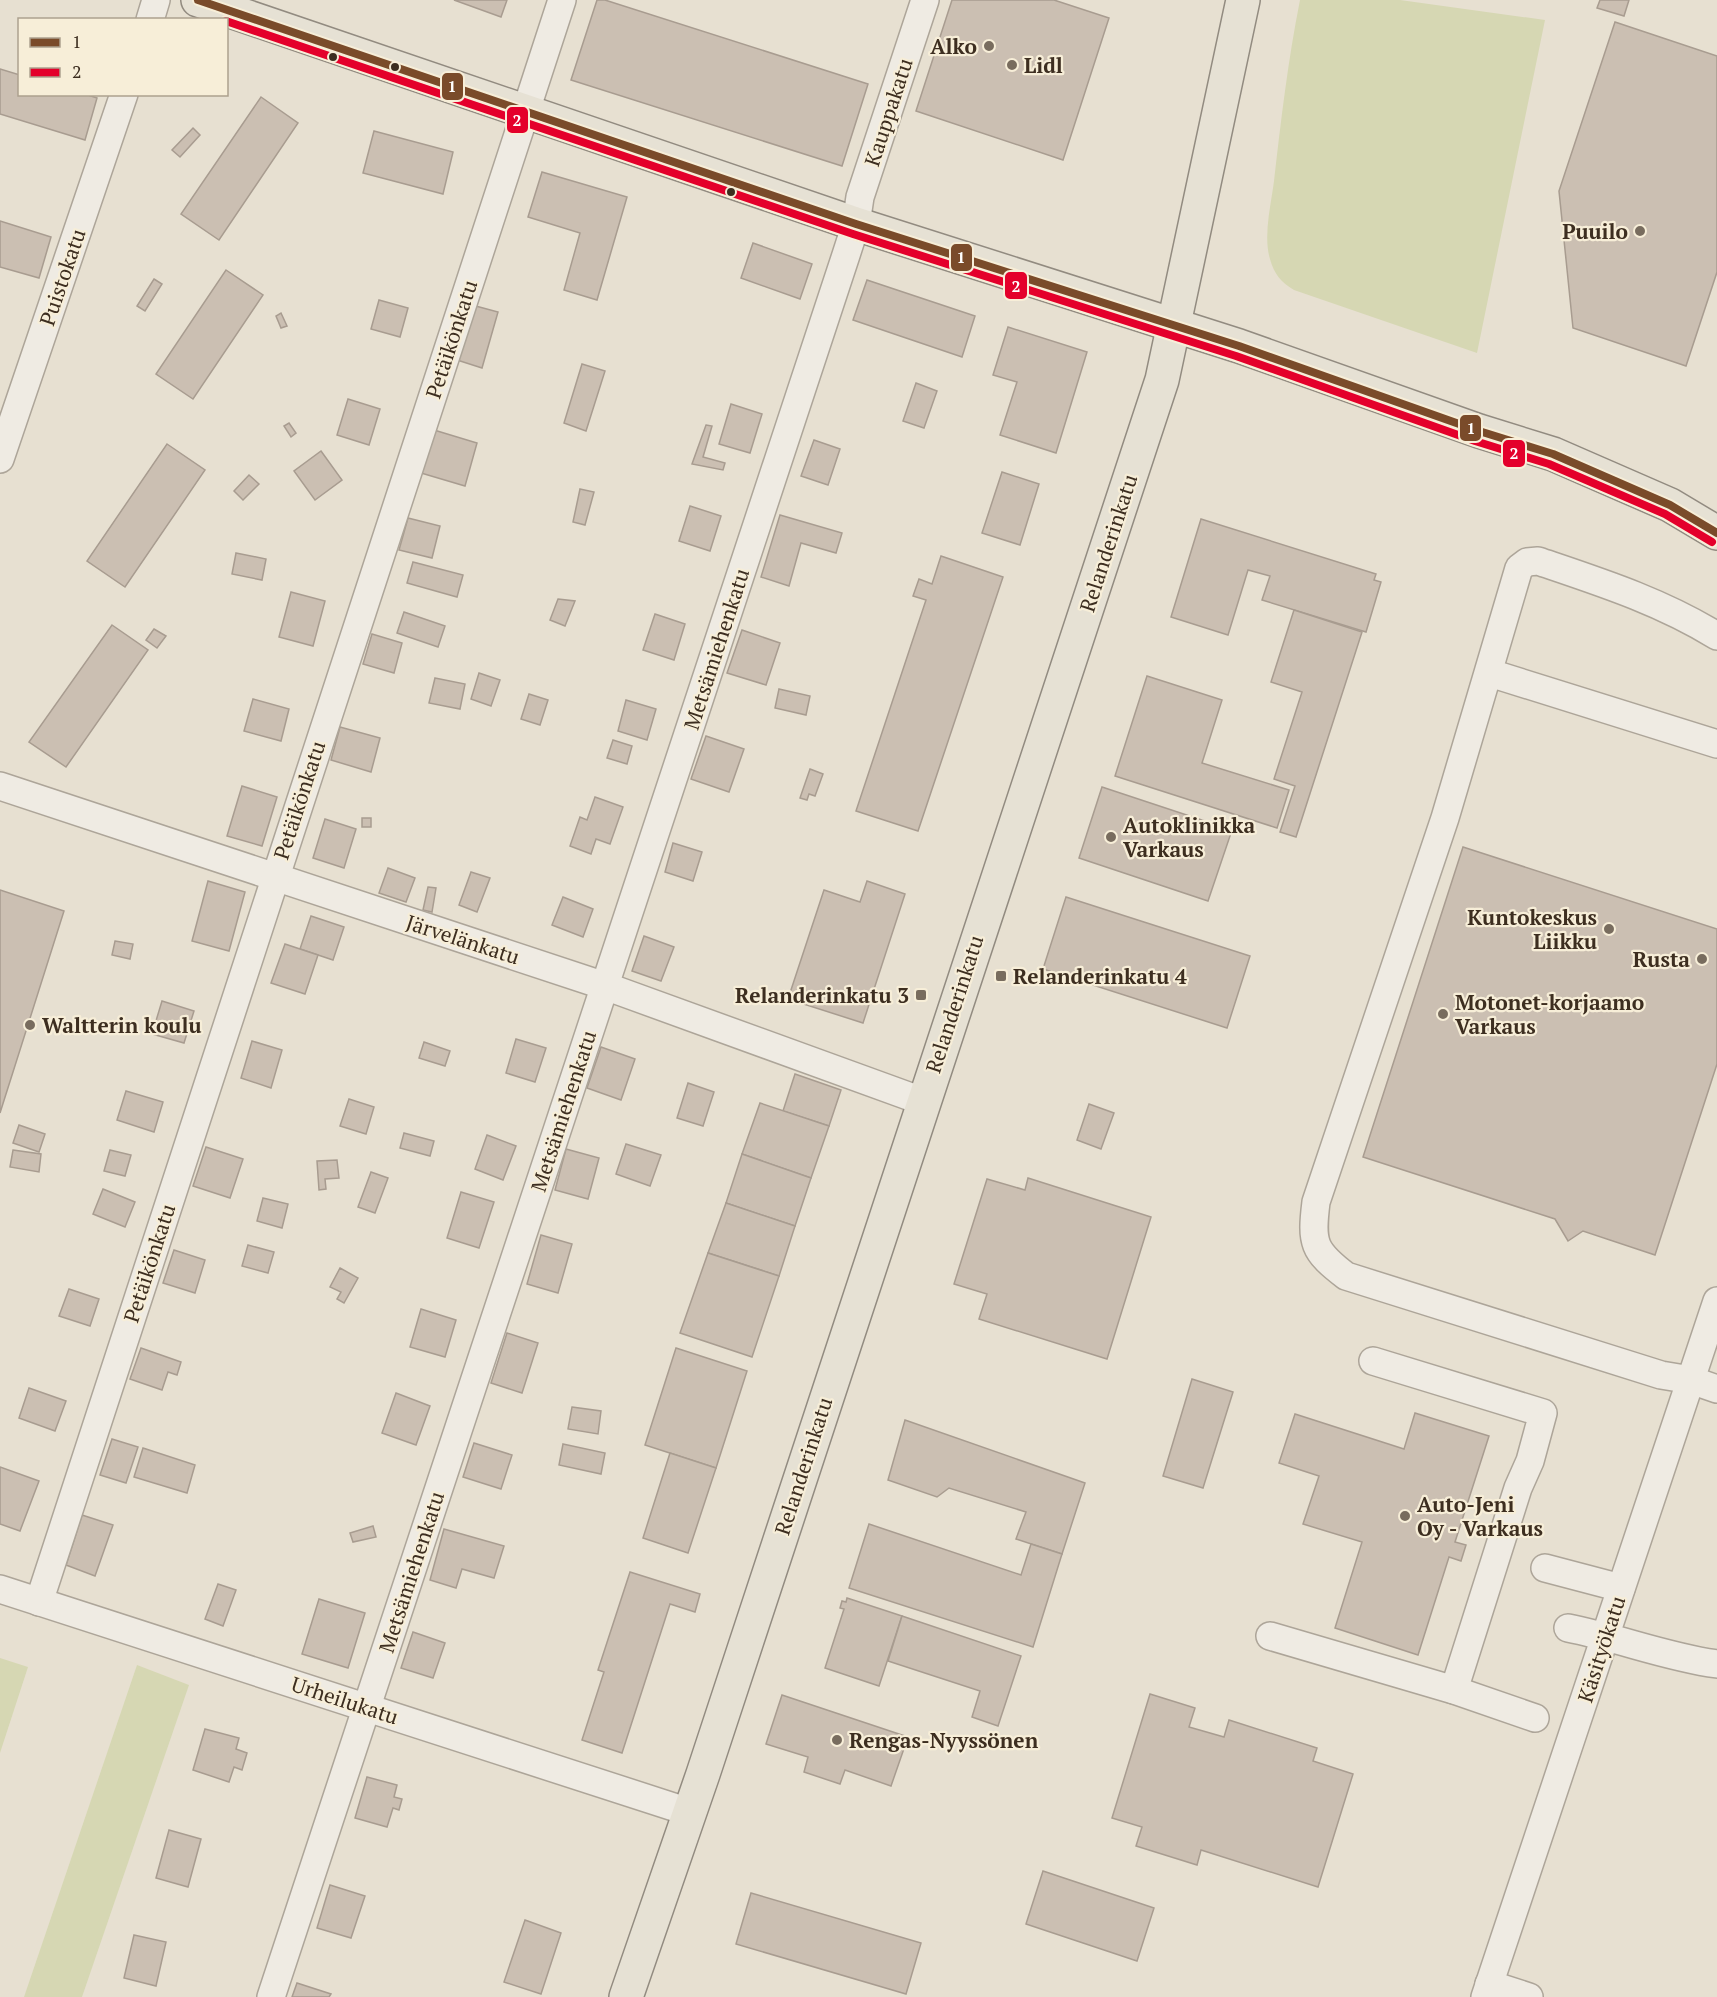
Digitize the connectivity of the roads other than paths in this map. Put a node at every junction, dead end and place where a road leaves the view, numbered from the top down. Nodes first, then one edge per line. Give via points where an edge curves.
1 (156, 0) edge
2 (198, 0) edge
3 (562, 0) edge
4 (925, 0) edge
5 (1243, 0) edge
6 (151, 18) edge
7 (123, 96) edge
8 (525, 113) junction
9 (856, 225) junction
10 (1173, 326) junction
11 (0, 459) edge
12 (1717, 533) edge
13 (1717, 636) edge
14 (1490, 672) junction
15 (1717, 744) edge
16 (0, 786) edge
17 (274, 877) junction
18 (605, 986) junction
19 (922, 1101) junction
20 (1717, 1301) edge
21 (1373, 1361) dead end
22 (1691, 1380) junction
23 (1717, 1389) edge
24 (1545, 1568) dead end
25 (1621, 1588) junction
26 (0, 1589) edge
27 (39, 1602) junction
28 (1568, 1628) dead end
29 (1606, 1635) junction
30 (1270, 1636) dead end
31 (1717, 1664) edge
32 (1454, 1690) junction
33 (366, 1707) junction
34 (1535, 1718) dead end
35 (689, 1812) junction
36 (1487, 1990) edge
37 (271, 1997) edge
38 (626, 1997) edge
39 (1529, 1997) edge

1 - 6 street
2 - 8 main road
3 - 8 street, Petäikönkatu
4 - 9 street, Kauppakatu via 860,197
5 - 10 main road, Relanderinkatu
7 - 11 street, Puistokatu
8 - 9 main road
8 - 17 street, Petäikönkatu
9 - 10 main road
9 - 18 street, Metsämiehenkatu
10 - 12 main road via 1552,454 1670,505
10 - 19 main road, Relanderinkatu via 1162,380
13 - 14 street via 1624,589 1538,561 1527,562 1515,578
14 - 15 street
14 - 22 street via 1316,1202 1312,1232 1323,1258 1346,1276 1661,1375
16 - 17 street, Järvelänkatu
17 - 18 street, Järvelänkatu
17 - 27 street, Petäikönkatu
18 - 19 street, Järvelänkatu
18 - 33 street, Metsämiehenkatu
19 - 35 main road, Relanderinkatu
20 - 22 street, Käsityökatu
21 - 32 street via 1543,1413
22 - 23 street
22 - 25 street, Käsityökatu
24 - 25 street
25 - 29 street, Käsityökatu
26 - 27 street, Urheilukatu
27 - 33 street, Urheilukatu
28 - 29 street
29 - 31 street via 1688,1660
29 - 36 street, Käsityökatu
30 - 32 street
32 - 34 street
33 - 35 street, Urheilukatu
33 - 37 street, Metsämiehenkatu
35 - 38 main road, Relanderinkatu
36 - 39 street

